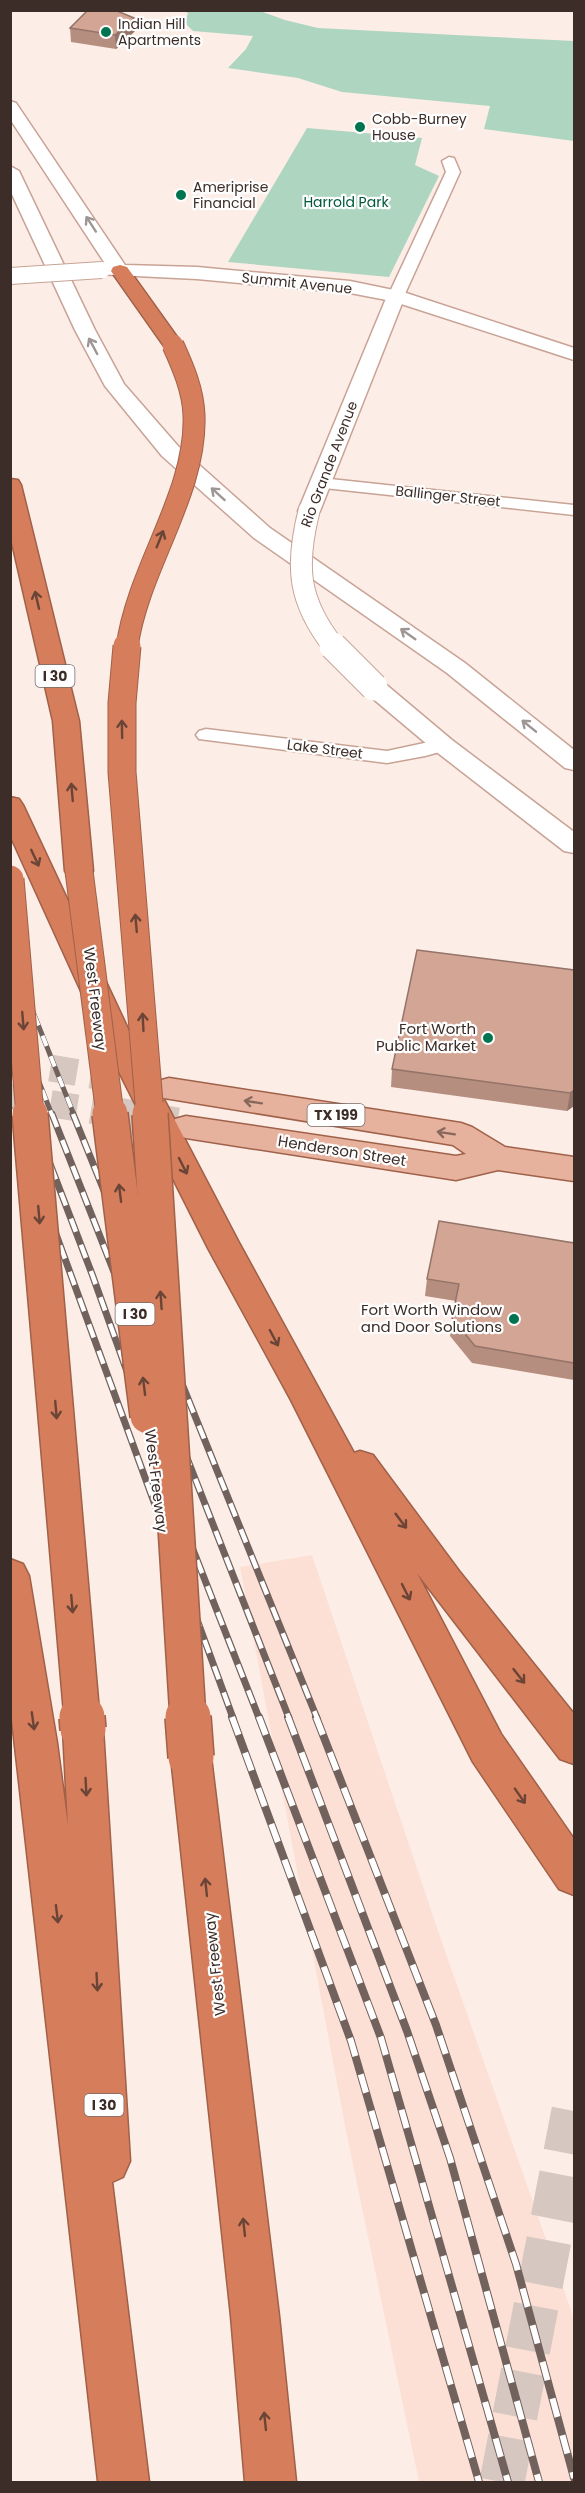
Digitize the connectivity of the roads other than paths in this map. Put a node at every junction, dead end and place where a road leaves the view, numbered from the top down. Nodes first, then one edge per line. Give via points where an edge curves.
1 (10, 106) edge
2 (450, 161) dead end
3 (10, 171) edge
4 (111, 271) junction
5 (10, 276) edge
6 (396, 296) junction
7 (574, 354) edge
8 (321, 483) junction
9 (10, 485) edge
10 (574, 510) edge
11 (206, 735) dead end
12 (443, 745) junction
13 (574, 762) edge
14 (10, 804) edge
15 (574, 845) edge
16 (10, 879) edge
17 (169, 1089) tunnel mouth
18 (186, 1127) tunnel mouth
19 (498, 1158) junction
20 (574, 1169) edge
21 (303, 1390) junction
22 (10, 1576) edge
23 (569, 1739) edge
24 (191, 1757) junction
25 (574, 1874) edge
26 (271, 2481) edge
27 (124, 2482) edge

4 -> 1 main road via 60,178
2 - 6 street, Rio Grande Avenue via 453,172
13 -> 3 main road via 456,668 262,533 170,451 115,386
4 - 5 main road, Summit Avenue, bridge
4 - 6 main road, Summit Avenue via 280,280
24 -> 4 highway, bridge via 122,725 124,670 135,607 184,482 196,426 191,393 173,345
6 - 7 main road, Summit Avenue
6 - 8 main road, Rio Grande Avenue
8 - 10 street, Ballinger Street
8 - 12 main road, Rio Grande Avenue, bridge via 302,532 300,548 305,598 311,615 331,646
24 -> 9 highway, West Freeway / I 30, bridge via 79,871 66,721
11 - 12 street, Lake Street via 387,757
12 - 15 main road, Rio Grande Avenue
14 -> 21 highway via 121,1046
16 -> 27 highway, I 30, bridge via 83,1729
19 -> 17 main road, Henderson Street / TX 199 via 461,1135
18 - 19 main road, Henderson Street / TX 199 via 456,1168
19 - 20 main road, Henderson Street / TX 199
21 -> 23 highway via 446,1583
21 -> 25 highway via 487,1748
22 -> 27 highway via 37,1743
26 -> 24 highway, West Freeway / I 30

